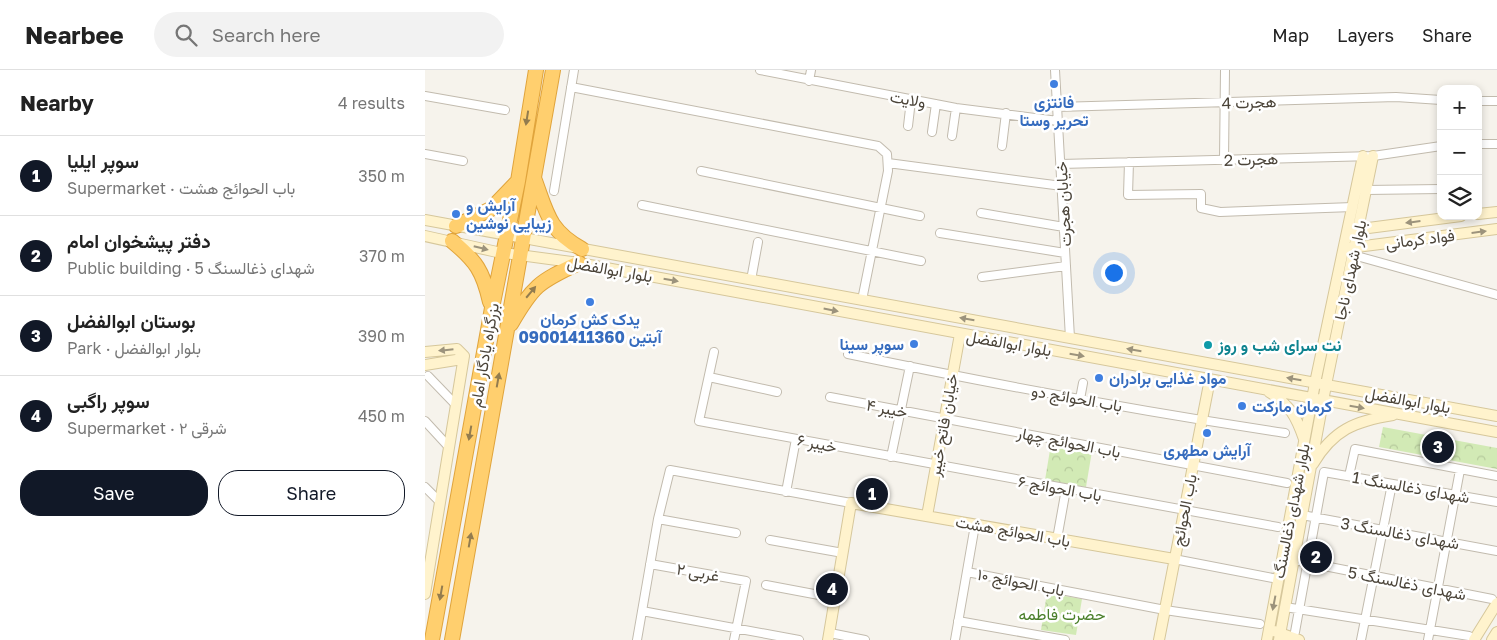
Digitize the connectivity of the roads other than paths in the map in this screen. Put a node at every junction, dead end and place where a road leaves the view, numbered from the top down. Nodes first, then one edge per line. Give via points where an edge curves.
1 (536, 70) edge
2 (553, 70) edge
3 (573, 70) edge
4 (759, 70) edge
5 (811, 70) edge
6 (1055, 70) edge
7 (1225, 70) edge
8 (809, 81) junction
9 (571, 88) junction
10 (425, 96) edge
11 (911, 100) junction
12 (1437, 100) edge
13 (1482, 101) edge
14 (1497, 101) edge
15 (1225, 103) junction
16 (936, 104) junction
17 (1057, 106) junction
18 (957, 108) junction
19 (505, 110) dead end
20 (1006, 114) junction
21 (1058, 121) junction
22 (908, 126) dead end
23 (932, 132) dead end
24 (952, 136) dead end
25 (1482, 144) edge
26 (1497, 144) edge
27 (1001, 146) dead end
28 (1437, 147) edge
29 (425, 154) edge
30 (1368, 156) junction
31 (1224, 160) junction
32 (463, 161) dead end
33 (1129, 162) junction
34 (888, 163) junction
35 (1061, 164) junction
36 (701, 171) dead end
37 (533, 176) junction
38 (518, 181) junction
39 (1062, 186) junction
40 (1437, 189) edge
41 (1366, 190) junction
42 (554, 191) dead end
43 (642, 205) dead end
44 (1353, 206) junction
45 (881, 208) junction
46 (1497, 212) edge
47 (981, 213) dead end
48 (1482, 214) edge
49 (920, 216) dead end
50 (1437, 219) edge
51 (425, 220) edge
52 (456, 226) junction
53 (1064, 227) junction
54 (1497, 229) edge
55 (1353, 230) junction
56 (940, 233) dead end
57 (425, 236) edge
58 (506, 236) junction
59 (523, 239) junction
60 (452, 241) junction
61 (758, 242) dead end
62 (1343, 249) junction
63 (872, 250) junction
64 (1354, 251) junction
65 (502, 253) junction
66 (1065, 253) junction
67 (520, 254) junction
68 (580, 256) junction
69 (921, 261) dead end
70 (1066, 266) junction
71 (982, 277) dead end
72 (751, 280) junction
73 (775, 284) junction
74 (1497, 295) edge
75 (772, 299) junction
76 (862, 300) junction
77 (491, 308) junction
78 (506, 334) junction
79 (960, 334) junction
80 (1070, 338) junction
81 (425, 352) edge
82 (714, 352) dead end
83 (848, 354) dead end
84 (464, 356) junction
85 (425, 365) edge
86 (909, 366) junction
87 (952, 375) junction
88 (428, 376) dead end
89 (709, 377) junction
90 (1210, 380) junction
91 (1083, 383) dead end
92 (1315, 383) junction
93 (1326, 385) junction
94 (1264, 389) junction
95 (777, 392) dead end
96 (830, 397) dead end
97 (1312, 398) junction
98 (1080, 399) junction
99 (1323, 400) junction
100 (455, 405) junction
101 (901, 411) junction
102 (1400, 414) junction
103 (1497, 416) edge
104 (944, 419) junction
105 (425, 421) edge
106 (1202, 421) junction
107 (1497, 432) edge
108 (1285, 434) dead end
109 (796, 439) junction
110 (1304, 440) junction
111 (449, 446) junction
112 (891, 457) junction
113 (936, 466) junction
114 (1193, 466) junction
115 (1310, 469) junction
116 (1460, 470) junction
117 (1349, 476) junction
118 (1497, 476) edge
119 (1287, 483) dead end
120 (1392, 484) junction
121 (425, 487) edge
122 (1066, 489) junction
123 (786, 492) junction
124 (1455, 495) junction
125 (439, 501) junction
126 (1497, 502) edge
127 (458, 503) junction
128 (851, 503) junction
129 (1184, 510) junction
130 (1302, 515) junction
131 (927, 516) junction
132 (1316, 518) junction
133 (658, 519) junction
134 (435, 523) junction
135 (975, 524) junction
136 (1278, 526) dead end
137 (1383, 530) junction
138 (736, 533) dead end
139 (1057, 539) junction
140 (770, 540) dead end
141 (1447, 542) junction
142 (1497, 551) edge
143 (843, 554) junction
144 (427, 558) edge
145 (1175, 559) junction
146 (1294, 560) junction
147 (1308, 563) junction
148 (650, 564) junction
149 (967, 572) junction
150 (1374, 576) junction
151 (1278, 580) junction
152 (766, 585) dead end
153 (1437, 588) junction
154 (425, 594) edge
155 (835, 598) junction
156 (1494, 601) edge
157 (1285, 607) junction
158 (1165, 610) junction
159 (1299, 610) junction
160 (642, 611) junction
161 (1365, 620) junction
162 (958, 622) junction
163 (736, 628) junction
164 (1429, 630) junction
165 (1265, 631) edge
166 (1497, 632) edge
167 (1280, 636) edge
168 (1297, 636) edge
169 (829, 637) edge
170 (1471, 638) edge
171 (433, 640) edge
172 (452, 640) edge
173 (637, 640) edge
174 (734, 640) edge
175 (799, 640) edge
176 (865, 640) edge
177 (955, 640) edge
178 (1065, 640) edge
179 (1159, 640) edge
180 (1361, 640) edge
181 (1428, 640) edge
182 (1492, 640) edge

1 -> 38 highway, بزرگراه یادگار امام
2 - 37 highway, بزرگراه یادگار امام
3 - 9 street
4 - 8 street, ولایت
5 - 8 street
6 - 17 street, خیابان هجرت
7 - 15 street
8 - 11 street, ولایت
9 - 34 street via 878,146 887,154
9 - 42 street
10 - 19 street
11 - 16 street, ولایت
11 - 22 street
12 - 15 street, هجرت 4 via 1396,97
13 - 14 street
15 - 17 street, هجرت 4
15 - 31 street
16 - 18 street, ولایت
16 - 23 street
17 - 21 street, خیابان هجرت
18 - 20 street, ولایت
18 - 24 street
20 - 21 street, ولایت
20 - 27 street
21 - 35 street, خیابان هجرت
25 - 26 street
28 - 30 street, هجرت 2
29 - 32 street
30 - 31 street, هجرت 2
30 - 41 main road, بلوار شهدای ناجا
30 - 44 main road, بلوار شهدای ناجا
31 - 33 street, هجرت 2
33 - 35 street, هجرت 2
33 - 44 street via 1128,195 1201,194 1201,208 1220,212
34 - 39 street
34 - 45 street
35 - 39 street, خیابان هجرت
36 - 45 street
37 - 59 highway, بزرگراه یادگار امام
37 - 68 highway via 556,231
38 - 52 highway via 491,209
38 - 58 highway, بزرگراه یادگار امام
39 - 53 street, خیابان هجرت
40 - 41 street
41 - 55 main road, بلوار شهدای ناجا
43 - 63 street
44 - 55 main road, بلوار شهدای ناجا
45 - 49 street
45 - 63 street
46 - 48 main road
47 - 53 street
50 -> 55 main road, فواد کرمانی
51 - 52 main road, بلوار ابوالفضل
52 - 58 main road, بلوار ابوالفضل
53 - 66 street, خیابان هجرت
64 -> 54 main road, فواد کرمانی
55 - 62 main road, بلوار شهدای ناجا
55 - 64 main road, بلوار شهدای ناجا
56 - 66 street
57 - 60 main road, بلوار ابوالفضل
58 - 59 main road, بلوار ابوالفضل
58 - 65 highway, بزرگراه یادگار امام
59 - 67 highway, بزرگراه یادگار امام
59 - 68 main road, بلوار ابوالفضل
60 -> 65 main road, بلوار ابوالفضل
60 - 77 highway via 470,256 484,276
61 - 72 street
62 - 64 main road, فواد کرمانی
62 - 92 main road, بلوار شهدای ناجا
63 - 69 street
63 - 76 street
64 - 74 street
64 - 93 main road, بلوار شهدای ناجا
65 - 67 main road, بلوار ابوالفضل
65 - 77 highway, بزرگراه یادگار امام
66 - 70 street, خیابان هجرت
67 - 68 main road, بلوار ابوالفضل
67 - 78 highway, بزرگراه یادگار امام
68 - 72 main road, بلوار ابوالفضل
68 -> 75 main road, بلوار ابوالفضل
78 -> 68 highway via 528,294
70 - 71 street
70 - 80 street, خیابان هجرت
72 - 73 main road, بلوار ابوالفضل
73 - 75 main road
73 - 76 main road, بلوار ابوالفضل
75 -> 79 main road, بلوار ابوالفضل
80 -> 76 main road, بلوار ابوالفضل
77 -> 127 highway, بزرگراه یادگار امام
172 -> 78 highway, بزرگراه یادگار امام
79 - 87 main road, خیابان فاتح خیبر
79 -> 90 main road, بلوار ابوالفضل
92 -> 80 main road, بلوار ابوالفضل
84 -> 81 main road via 457,349
82 - 89 street
83 - 86 street, باب الحوائج دو
84 - 85 main road
84 - 100 main road
86 - 87 street, باب الحوائج دو
86 - 101 street
87 - 98 street, باب الحوائج دو
87 - 104 main road, خیابان فاتح خیبر
88 - 100 street
89 - 95 street
89 - 109 street, خیبر ۶ via 699,421
90 - 94 main road, بلوار ابوالفضل
90 - 106 main road, باب الحوائج
91 - 98 street
92 - 93 main road, بلوار ابوالفضل
92 - 97 main road, بلوار شهدای ذغالسنگ
93 - 99 main road, بلوار شهدای ذغالسنگ
93 - 103 main road, بلوار ابوالفضل
94 - 97 main road, بلوار ابوالفضل
94 - 110 main road via 1285,402 1298,421
96 - 101 street, خیبر ۴
97 - 99 main road, بلوار ابوالفضل
97 - 110 main road, بلوار شهدای ذغالسنگ
98 - 106 street, باب الحوائج دو
99 -> 102 main road, بلوار ابوالفضل
99 - 115 main road, بلوار شهدای ذغالسنگ
100 - 111 main road
101 - 104 street, خیبر ۴
101 - 112 street
102 - 107 main road, بلوار ابوالفضل
102 - 115 main road via 1367,419 1349,426 1331,439
104 - 113 main road, خیابان فاتح خیبر
104 - 114 street, باب الحوائج چهار
105 - 111 street
106 - 108 street, باب الحوائج دو
106 - 114 main road, باب الحوائج
109 - 112 street, خیبر ۶
109 - 123 street
110 - 151 main road, بلوار شهدای ذغالسنگ
111 - 125 main road
112 - 113 street, خیبر ۶
113 - 122 street, باب الحوائج ۶
113 - 131 main road, خیابان فاتح خیبر
114 - 119 street, باب الحوائج چهار
114 - 129 main road, باب الحوائج
115 - 130 main road, بلوار شهدای ذغالسنگ
116 - 117 street via 1355,449
116 - 118 street
116 - 124 street
117 - 120 street, شهدای ذغالسنگ 1
117 - 132 street, شهدای ذغالسنگ 1 via 1324,472
120 - 124 street, شهدای ذغالسنگ 1
120 - 137 street
121 - 125 street
122 - 129 street, باب الحوائج ۶
122 - 139 street
123 - 128 street
123 - 133 street via 670,470
124 - 126 street, شهدای ذغالسنگ 1
124 - 141 street
125 - 134 main road
127 - 134 main road
127 -> 171 highway, بزرگراه یادگار امام
128 - 131 main road, باب الحوائج هشت
128 - 143 main road
129 - 136 street, باب الحوائج ۶
129 - 145 main road, باب الحوائج
130 - 132 street, شهدای ذغالسنگ 3
130 - 146 main road, بلوار شهدای ذغالسنگ
131 - 135 main road, باب الحوائج هشت
132 - 137 street, شهدای ذغالسنگ 3
132 - 147 street
133 - 138 street
133 - 148 street
134 - 144 main road
135 - 139 main road, باب الحوائج هشت
135 - 149 street
137 - 141 street, شهدای ذغالسنگ 3
137 - 150 street
139 - 145 main road, باب الحوائج هشت
140 - 143 street
141 - 142 street, شهدای ذغالسنگ 3
141 - 153 street
143 - 155 main road
144 - 154 main road
145 - 151 street
145 - 158 main road, باب الحوائج
146 - 147 street, شهدای ذغالسنگ 5
146 - 157 main road, بلوار شهدای ذغالسنگ
147 - 150 street, شهدای ذغالسنگ 5
147 - 159 street
148 - 160 street
148 - 163 street, ۲ غربی via 746,581
149 - 158 street, باب الحوائج ۱۰
149 - 162 street
150 - 153 street, شهدای ذغالسنگ 5
150 - 161 street
151 -> 165 main road, بلوار شهدای ذغالسنگ
152 - 155 street
153 - 156 street, شهدای ذغالسنگ 5
153 - 164 street
155 - 169 main road
156 - 170 main road
157 - 159 street
157 - 167 main road, بلوار شهدای ذغالسنگ
158 - 165 street, باب الحوائج ۱۰
158 - 179 main road, باب الحوائج
159 - 161 street
159 - 168 street
160 - 163 street
160 - 173 street
161 - 164 street
161 - 180 street
162 - 177 street
162 - 178 street
163 - 174 street
163 - 175 street
164 - 170 street
164 - 181 street
165 - 167 main road
166 - 182 main road
167 - 168 main road
169 - 176 street

